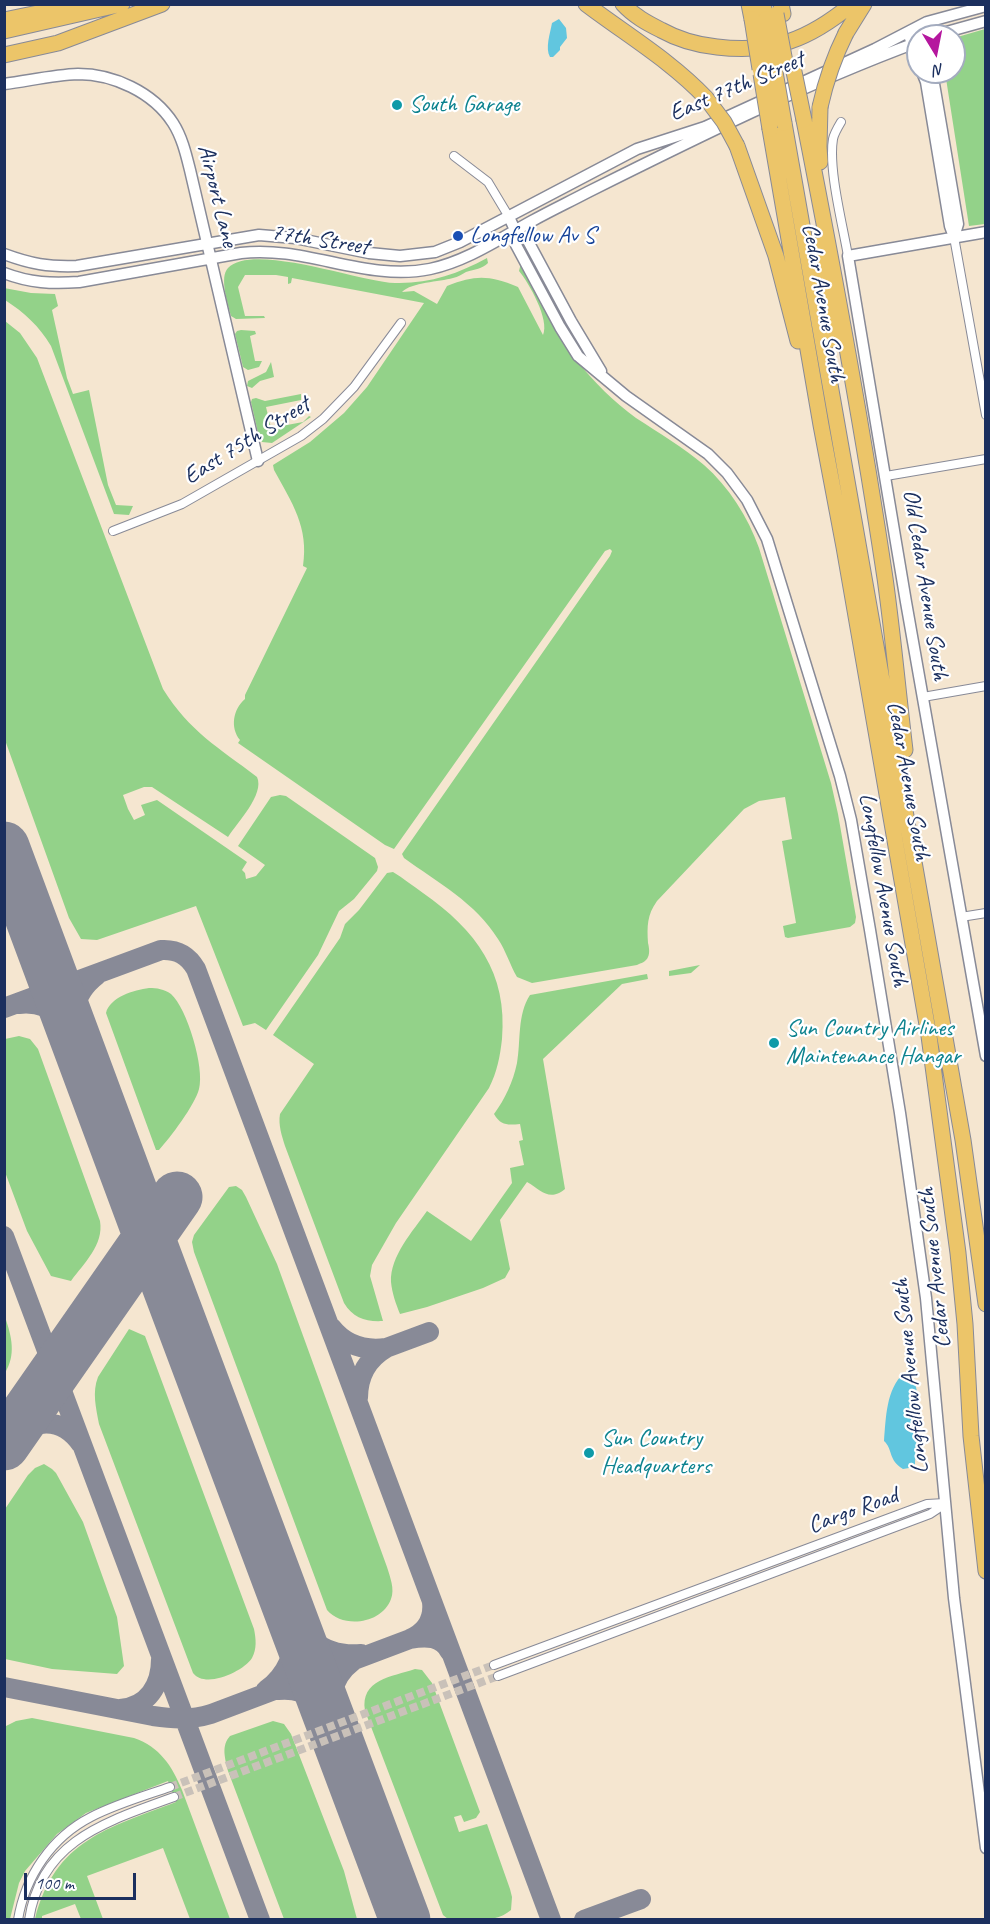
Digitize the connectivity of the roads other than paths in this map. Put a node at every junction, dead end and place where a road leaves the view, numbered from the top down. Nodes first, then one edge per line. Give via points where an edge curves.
1 (79, 4) edge
2 (122, 4) edge
3 (162, 4) edge
4 (586, 4) edge
5 (604, 4) edge
6 (623, 4) edge
7 (852, 4) edge
8 (864, 4) edge
9 (986, 6) edge
10 (768, 11) edge
11 (4, 20) edge
12 (986, 21) edge
13 (925, 24) edge
14 (966, 27) edge
15 (4, 33) edge
16 (906, 33) edge
17 (638, 40) junction
18 (906, 46) edge
19 (4, 55) edge
20 (778, 67) junction
21 (4, 84) edge
22 (926, 84) edge
23 (934, 84) edge
24 (841, 122) dead end
25 (788, 123) junction
26 (454, 156) dead end
27 (510, 217) junction
28 (515, 230) junction
29 (986, 232) edge
30 (954, 237) junction
31 (208, 243) junction
32 (4, 254) edge
33 (848, 256) junction
34 (211, 259) junction
35 (833, 266) junction
36 (4, 273) edge
37 (401, 322) dead end
38 (986, 416) edge
39 (820, 425) junction
40 (986, 459) edge
41 (258, 461) junction
42 (886, 476) junction
43 (113, 531) dead end
44 (986, 686) edge
45 (922, 697) junction
46 (903, 791) junction
47 (986, 914) edge
48 (961, 917) junction
49 (986, 1056) edge
50 (986, 1304) edge
51 (945, 1503) junction
52 (986, 1571) edge
53 (494, 1665) tunnel mouth
54 (498, 1676) tunnel mouth
55 (170, 1787) tunnel mouth
56 (174, 1797) tunnel mouth
57 (986, 1848) edge
58 (18, 1920) edge
59 (29, 1920) edge

1 - 11 highway
2 - 15 highway
3 - 19 highway via 58,43
4 - 17 highway
5 - 17 highway
6 - 7 highway via 646,23 674,37 700,45 753,50 807,35
8 - 35 highway, bridge via 834,57 820,107 819,147
9 - 13 street, East 77th Street
10 - 20 highway, Cedar Avenue South, bridge
12 - 14 street
16 - 27 street, East 77th Street via 705,127 637,149
17 - 39 highway, bridge via 693,84 724,122 737,146 776,256
18 - 28 street, East 77th Street via 685,144
20 - 25 highway, Cedar Avenue South, bridge
20 - 25 highway
21 - 31 street, Airport Lane via 90,75 115,80 152,100 172,122 183,145
22 - 30 street
23 - 30 street via 958,224
24 - 33 street, Old Cedar Avenue South via 833,138 835,182
25 - 35 highway
25 - 39 highway, Cedar Avenue South
25 - 46 highway, Cedar Avenue South via 844,471
26 - 27 street via 488,182
27 - 28 street, Longfellow Avenue South
27 - 31 street, 77th Street via 447,248 411,256 389,256 272,236
28 - 34 street, 77th Street via 454,262 414,272 379,271 271,251
28 - 51 street, Longfellow Avenue South via 516,245 578,356 626,396 708,454 727,473 747,500 772,555 851,820 926,1298
29 - 30 street
30 - 33 street
30 - 38 street
31 - 32 street, 77th Street via 77,266 29,263
31 - 34 street, Airport Lane
33 - 42 street, Old Cedar Avenue South
34 - 36 street, 77th Street via 55,284
34 - 41 street, Airport Lane
35 - 46 highway via 885,579 905,754
37 - 41 street, East 75th Street via 338,404 301,436
39 - 52 highway, Cedar Avenue South via 931,1047 958,1253 971,1436
40 - 42 street
41 - 43 street, East 75th Street via 176,507
42 - 45 street, Old Cedar Avenue South
44 - 45 street
45 - 48 street, Old Cedar Avenue South
46 - 50 highway, Cedar Avenue South via 963,1140
47 - 48 street
48 - 49 street, Old Cedar Avenue South
51 - 53 street, Cargo Road via 927,1504
51 - 54 street, Cargo Road via 930,1514
51 - 57 street, Longfellow Avenue South
55 - 58 street via 91,1817 68,1832 33,1874
56 - 59 street via 110,1821 75,1840 44,1878

